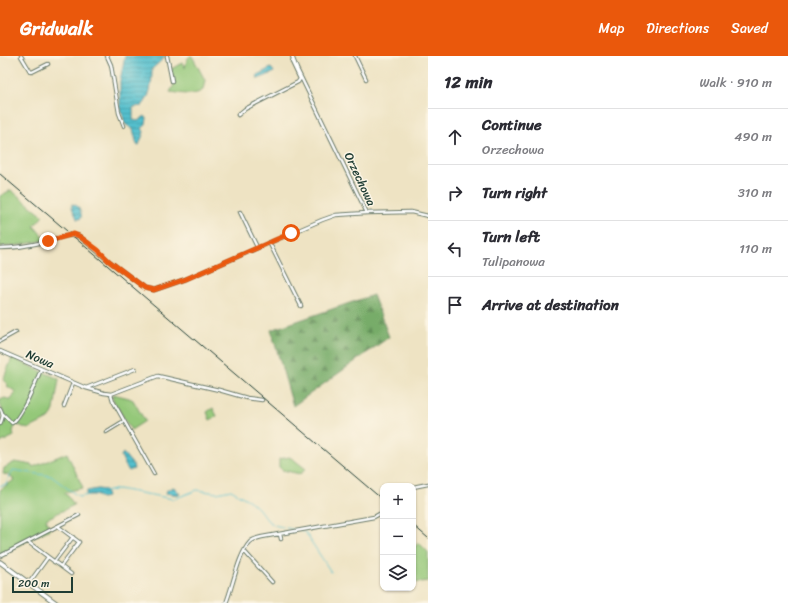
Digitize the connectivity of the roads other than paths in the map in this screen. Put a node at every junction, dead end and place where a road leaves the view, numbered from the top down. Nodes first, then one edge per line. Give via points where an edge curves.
1 (20, 56) edge
2 (107, 56) edge
3 (167, 56) edge
4 (355, 56) edge
5 (293, 57) edge
6 (48, 64) dead end
7 (366, 79) dead end
8 (172, 81) dead end
9 (238, 115) dead end
10 (124, 126) dead end
11 (240, 212) dead end
12 (367, 213) junction
13 (428, 216) edge
14 (269, 242) junction
15 (257, 247) junction
16 (0, 248) edge
17 (301, 306) dead end
18 (16, 332) dead end
19 (0, 341) edge
20 (0, 351) edge
21 (41, 369) junction
22 (135, 369) dead end
23 (73, 383) junction
24 (86, 388) junction
25 (111, 394) junction
26 (262, 400) dead end
27 (64, 406) dead end
28 (0, 408) edge
29 (3, 414) junction
30 (124, 421) junction
31 (0, 424) edge
32 (106, 432) dead end
33 (154, 474) dead end
34 (428, 484) edge
35 (416, 486) edge
36 (380, 514) edge
37 (79, 515) dead end
38 (59, 527) junction
39 (280, 534) junction
40 (73, 537) junction
41 (282, 539) dead end
42 (28, 542) junction
43 (245, 552) junction
44 (0, 556) edge
45 (48, 557) junction
46 (0, 562) edge
47 (54, 562) junction
48 (61, 566) junction
49 (71, 574) dead end
50 (272, 582) dead end
51 (29, 583) junction
52 (56, 603) edge
53 (226, 603) edge

1 - 6 street via 32,72
2 - 10 street
3 - 8 street
4 - 7 street
5 - 9 street via 292,62 300,80
5 - 12 street, Orzechowa
11 - 15 street
12 - 13 street via 411,212
12 - 14 street, Orzechowa via 336,215
14 - 15 street, Orzechowa
14 - 17 street
15 - 16 street, Orzechowa via 186,279 154,290 145,288 74,234 48,241
18 - 19 street
20 - 21 street, Nowa
21 - 23 street, Nowa
21 - 29 street via 17,420 12,423
22 - 24 street
23 - 24 street, Nowa
23 - 27 street
24 - 25 street, Nowa
25 - 26 street via 158,376
25 - 30 street
28 - 29 street
29 - 31 street
30 - 32 street
30 - 33 street
34 - 35 street
36 - 39 street via 374,517
37 - 38 street
38 - 40 street
38 - 42 street
39 - 41 street
39 - 43 street via 250,542
40 - 47 street
40 - 48 street via 79,542
42 - 44 street
42 - 45 street
43 - 50 street
43 - 53 street
45 - 47 street
45 - 51 street
46 - 51 main road
47 - 48 street
48 - 49 street
51 - 52 main road

